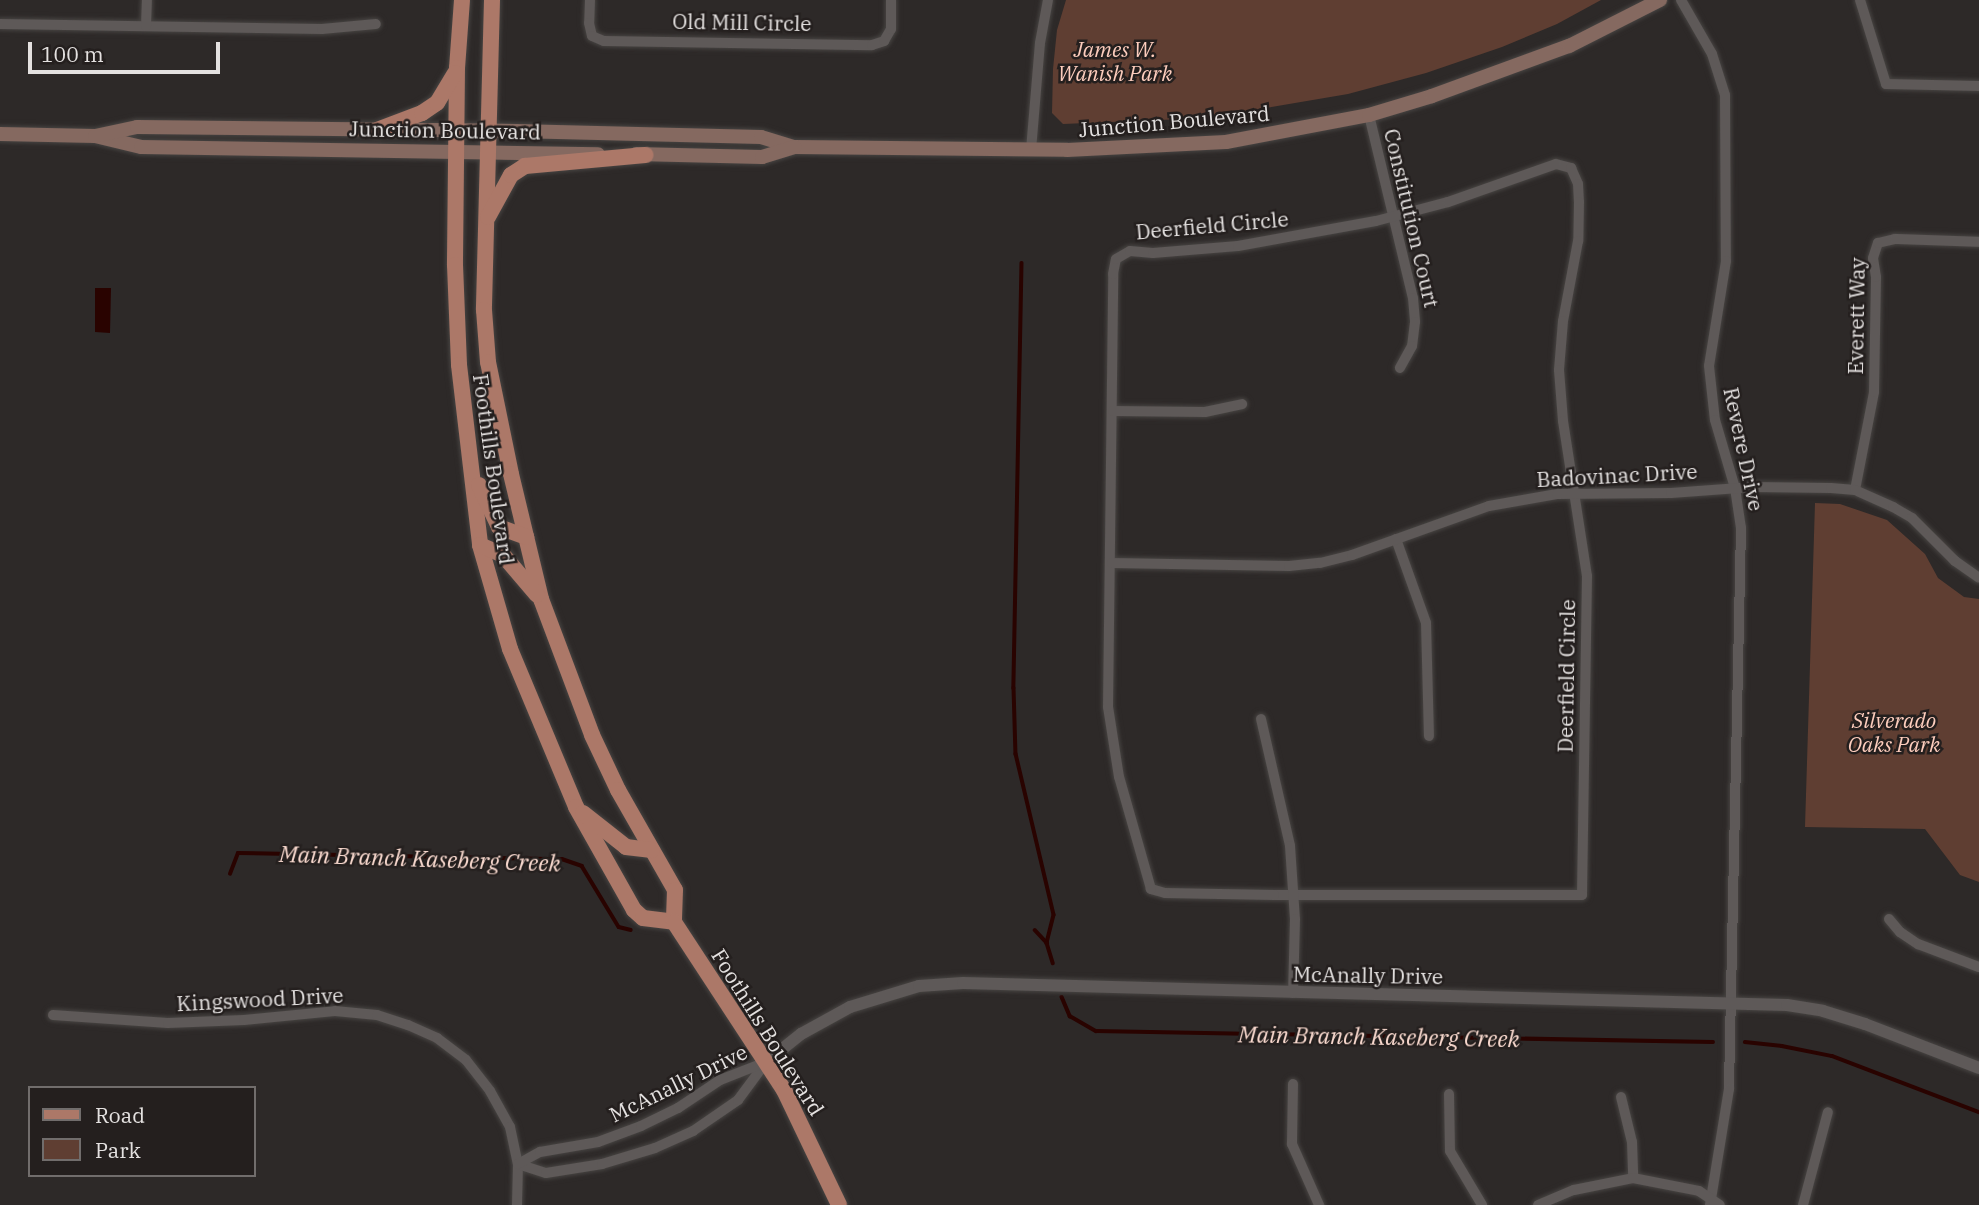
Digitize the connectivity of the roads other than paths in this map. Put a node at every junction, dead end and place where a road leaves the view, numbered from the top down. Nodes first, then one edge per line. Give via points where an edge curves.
1 (147, 0) edge
2 (462, 0) edge
3 (492, 0) edge
4 (590, 0) edge
5 (891, 0) edge
6 (1048, 0) edge
7 (1660, 0) edge
8 (1681, 0) edge
9 (1860, 0) edge
10 (0, 24) edge
11 (376, 24) dead end
12 (146, 26) junction
13 (457, 68) junction
14 (1979, 86) edge
15 (1369, 115) junction
16 (377, 130) junction
17 (456, 131) junction
18 (487, 131) junction
19 (0, 134) edge
20 (95, 136) junction
21 (794, 147) junction
22 (1031, 150) junction
23 (456, 151) junction
24 (487, 151) junction
25 (646, 155) junction
26 (1394, 216) junction
27 (485, 224) junction
28 (1979, 243) edge
29 (1400, 368) dead end
30 (1242, 404) dead end
31 (1113, 411) junction
32 (473, 474) junction
33 (1735, 488) junction
34 (1855, 490) junction
35 (1575, 493) junction
36 (526, 537) junction
37 (1396, 539) junction
38 (480, 545) junction
39 (1111, 564) junction
40 (1979, 578) edge
41 (541, 599) junction
42 (1261, 719) dead end
43 (1429, 736) dead end
44 (576, 807) junction
45 (652, 850) junction
46 (1295, 895) junction
47 (1889, 919) dead end
48 (674, 922) junction
49 (1979, 967) edge
50 (1293, 993) junction
51 (1730, 1002) junction
52 (53, 1015) dead end
53 (766, 1062) junction
54 (1979, 1068) edge
55 (1293, 1084) dead end
56 (1449, 1094) dead end
57 (1621, 1097) dead end
58 (1828, 1112) dead end
59 (518, 1164) junction
60 (1633, 1178) junction
61 (1714, 1203) edge
62 (517, 1205) edge
63 (839, 1205) edge
64 (1319, 1205) edge
65 (1482, 1205) edge
66 (1538, 1205) edge
67 (1803, 1205) edge

1 - 12 street
2 - 13 main road, Foothills Boulevard
3 - 18 main road, Foothills Boulevard
4 - 5 street, Old Mill Circle via 592,36 604,41 872,45 884,41 891,29
6 - 22 street
7 - 15 main road, Junction Boulevard via 1502,74
8 - 33 street, Revere Drive via 1712,54 1726,95 1726,261 1709,366 1715,420
9 - 14 street via 1886,84
10 - 12 street
11 - 12 street via 332,29
13 - 16 main road via 437,103
13 - 17 main road, Foothills Boulevard
15 - 22 main road, Junction Boulevard via 1226,142
15 - 26 street, Constitution Court
16 - 17 main road, Junction Boulevard
16 - 20 main road, Junction Boulevard via 137,127
17 - 18 main road, Junction Boulevard
17 - 23 main road, Foothills Boulevard
18 - 21 main road, Junction Boulevard via 761,137
18 - 24 main road, Foothills Boulevard
19 - 20 main road, Junction Boulevard
20 - 23 main road, Junction Boulevard via 141,147
21 - 22 main road, Junction Boulevard
21 - 25 main road, Junction Boulevard via 762,157
23 - 24 main road, Junction Boulevard
23 - 32 main road, Foothills Boulevard via 459,365
24 - 25 main road, Junction Boulevard
24 - 27 main road, Foothills Boulevard
25 - 27 main road via 525,166 511,175
26 - 29 street, Constitution Court via 1415,322 1412,346
26 - 31 street, Deerfield Circle via 1272,241 1191,251 1130,251 1116,259
26 - 35 street, Deerfield Circle via 1556,164 1571,169 1578,184 1578,241 1559,370
27 - 36 main road, Foothills Boulevard via 488,362
28 - 34 street, Everett Way via 1895,239 1878,243 1873,258 1874,391
30 - 31 street via 1205,412
31 - 39 street, Deerfield Circle
32 - 36 main road via 499,527
32 - 38 main road, Foothills Boulevard
33 - 34 street, Badovinac Drive
33 - 35 street, Badovinac Drive
33 - 51 street, Revere Drive via 1741,528
34 - 40 street, Badovinac Drive via 1912,518
35 - 37 street, Badovinac Drive via 1489,506
35 - 46 street, Deerfield Circle via 1587,576 1582,895
36 - 41 main road, Foothills Boulevard
37 - 39 street, Badovinac Drive via 1352,555 1289,566
37 - 43 street via 1426,623
38 - 41 main road via 503,555
38 - 44 main road, Foothills Boulevard via 510,649
39 - 46 street, Deerfield Circle via 1111,742 1151,889
41 - 45 main road, Foothills Boulevard via 592,735
42 - 46 street via 1290,846
44 - 45 main road via 626,847
44 - 48 main road, Foothills Boulevard via 639,916
45 - 48 main road, Foothills Boulevard via 675,890
46 - 50 street
47 - 49 street via 1918,944
48 - 53 main road, Foothills Boulevard
50 - 51 street, McAnally Drive
50 - 53 street, McAnally Drive via 919,986 850,1007 801,1034
51 - 54 street, McAnally Drive via 1823,1011
51 - 61 street, Revere Drive via 1729,1089
52 - 59 street, Kingswood Drive via 168,1023 335,1011 377,1015 437,1038 466,1060 490,1091 509,1128
53 - 59 street, McAnally Drive via 720,1080 641,1126 598,1142 540,1152
53 - 59 street, McAnally Drive via 738,1100 693,1131 655,1148 602,1164 546,1173
53 - 63 main road, Foothills Boulevard
55 - 64 street via 1292,1144
56 - 65 street via 1450,1151
57 - 60 street via 1632,1142
58 - 67 street
59 - 62 street, Kingswood Drive
60 - 61 street via 1699,1191
60 - 66 street via 1574,1190

